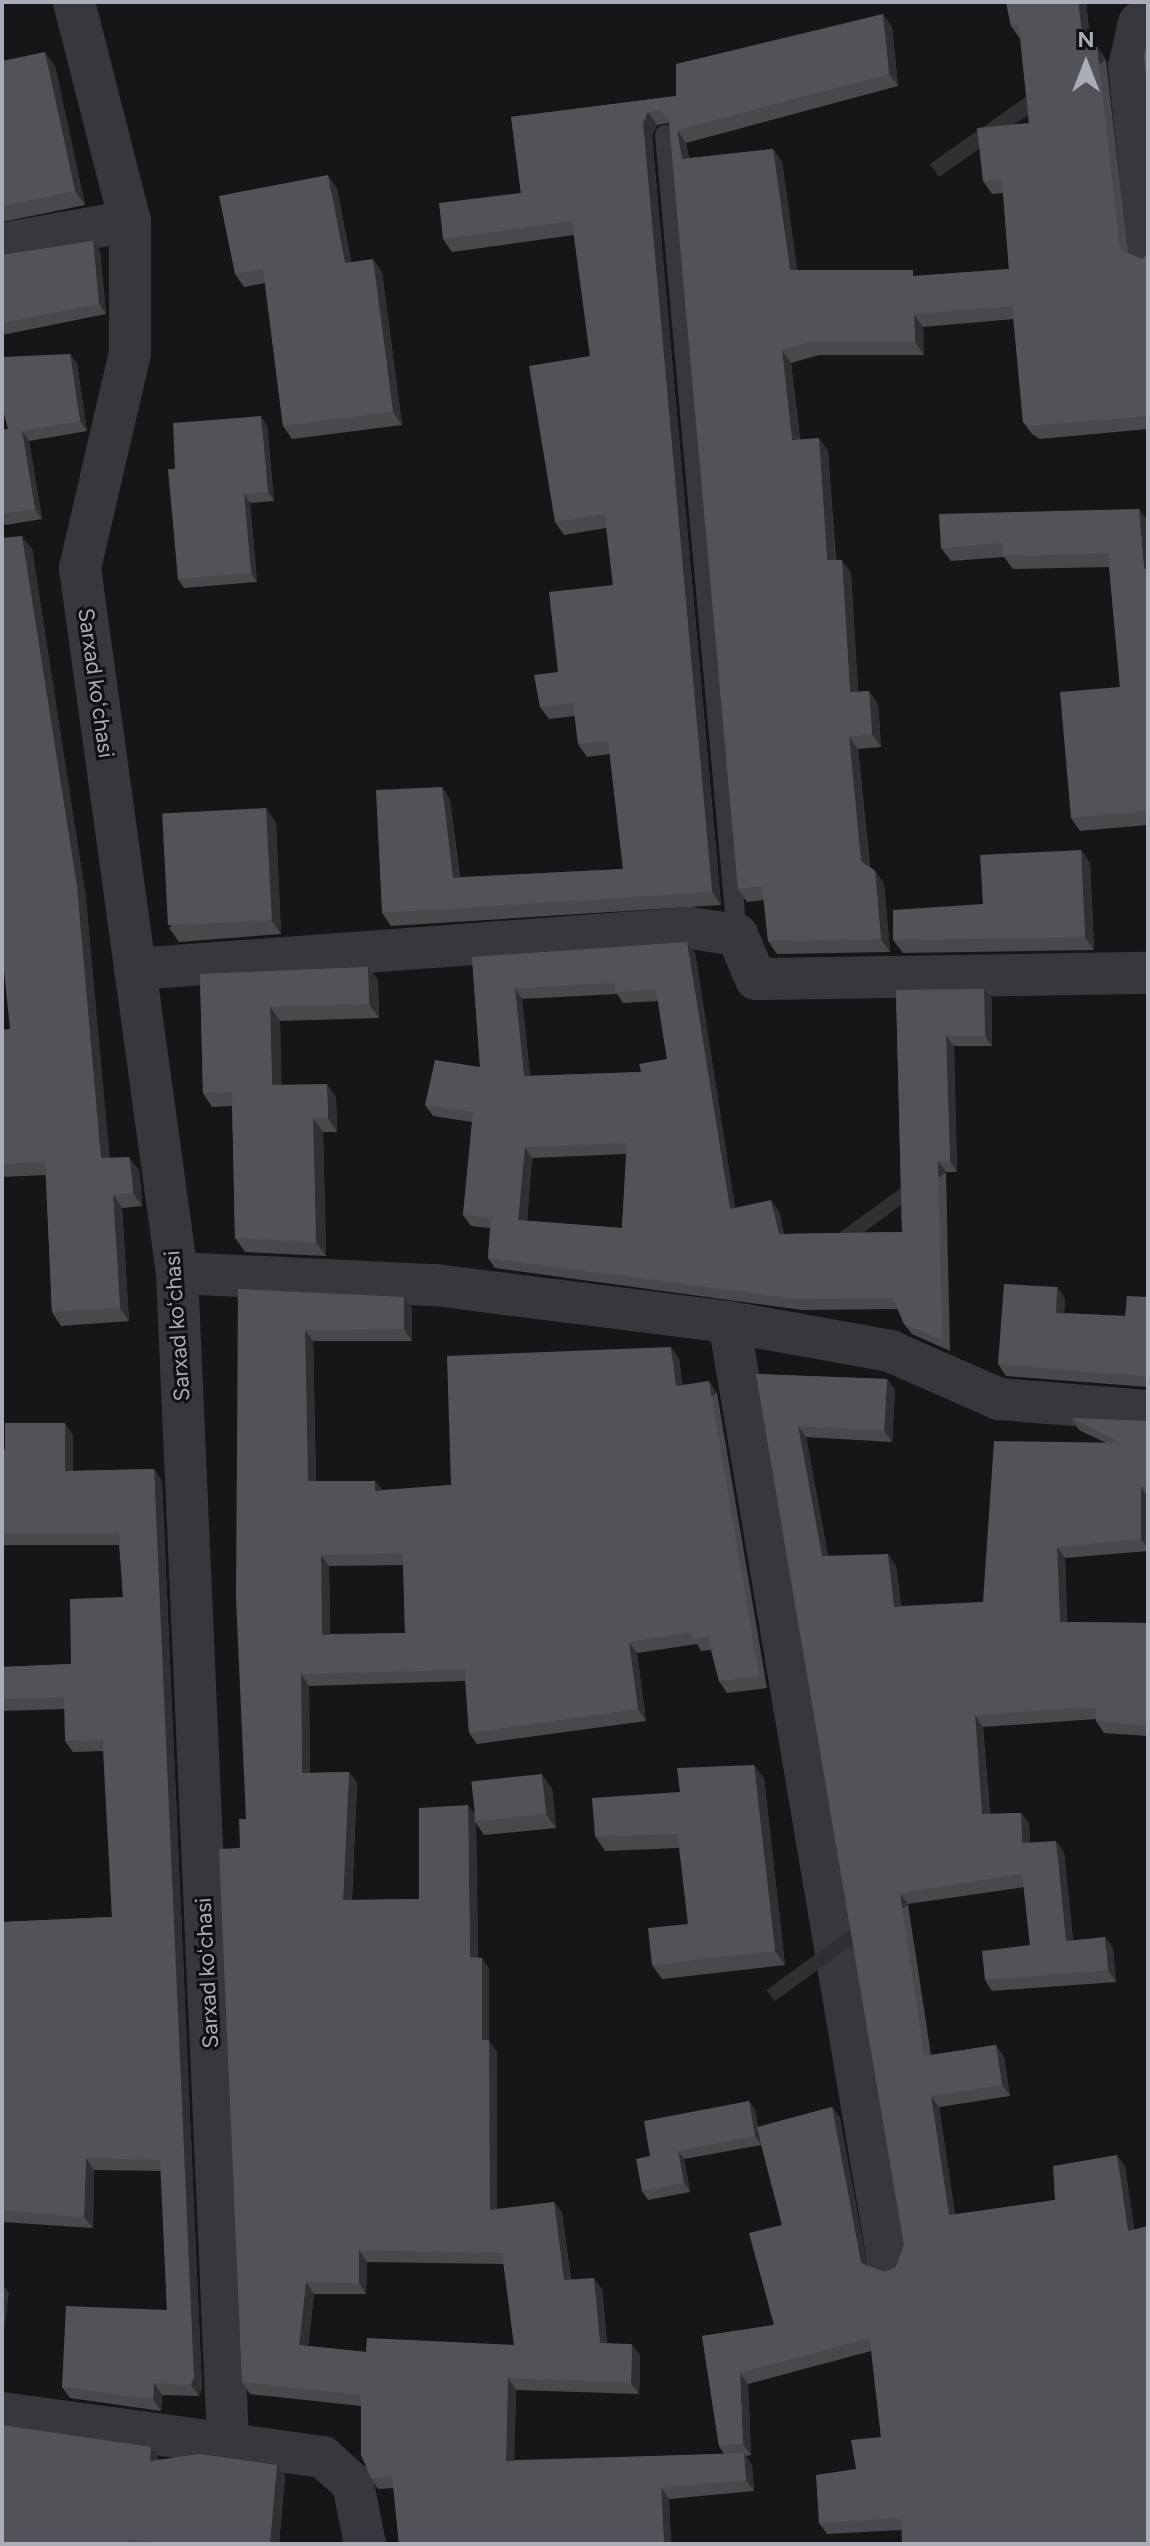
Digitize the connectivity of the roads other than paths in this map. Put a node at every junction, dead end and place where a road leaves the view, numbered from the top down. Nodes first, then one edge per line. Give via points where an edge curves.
1 (74, 2) edge
2 (1148, 21) edge
3 (665, 135) edge
4 (130, 221) junction
5 (2, 244) edge
6 (1148, 248) edge
7 (737, 935) junction
8 (135, 969) junction
9 (1148, 973) edge
10 (177, 1273) junction
11 (729, 1322) junction
12 (1148, 1411) edge
13 (888, 2260) dead end
14 (2, 2413) edge
15 (228, 2442) junction
16 (365, 2544) edge

1 - 4 street, Sarxad koʻchasi
2 - 6 street via 1139,23 1129,67
3 - 7 lane
4 - 5 street
4 - 8 street, Sarxad koʻchasi via 130,353 80,568
7 - 8 street via 690,928
7 - 9 street via 756,979
8 - 10 street, Sarxad koʻchasi
10 - 11 street via 435,1285
10 - 15 street, Sarxad koʻchasi
11 - 12 street via 890,1351 999,1399
11 - 13 street
14 - 15 street
15 - 16 street via 323,2457 343,2468 359,2501

